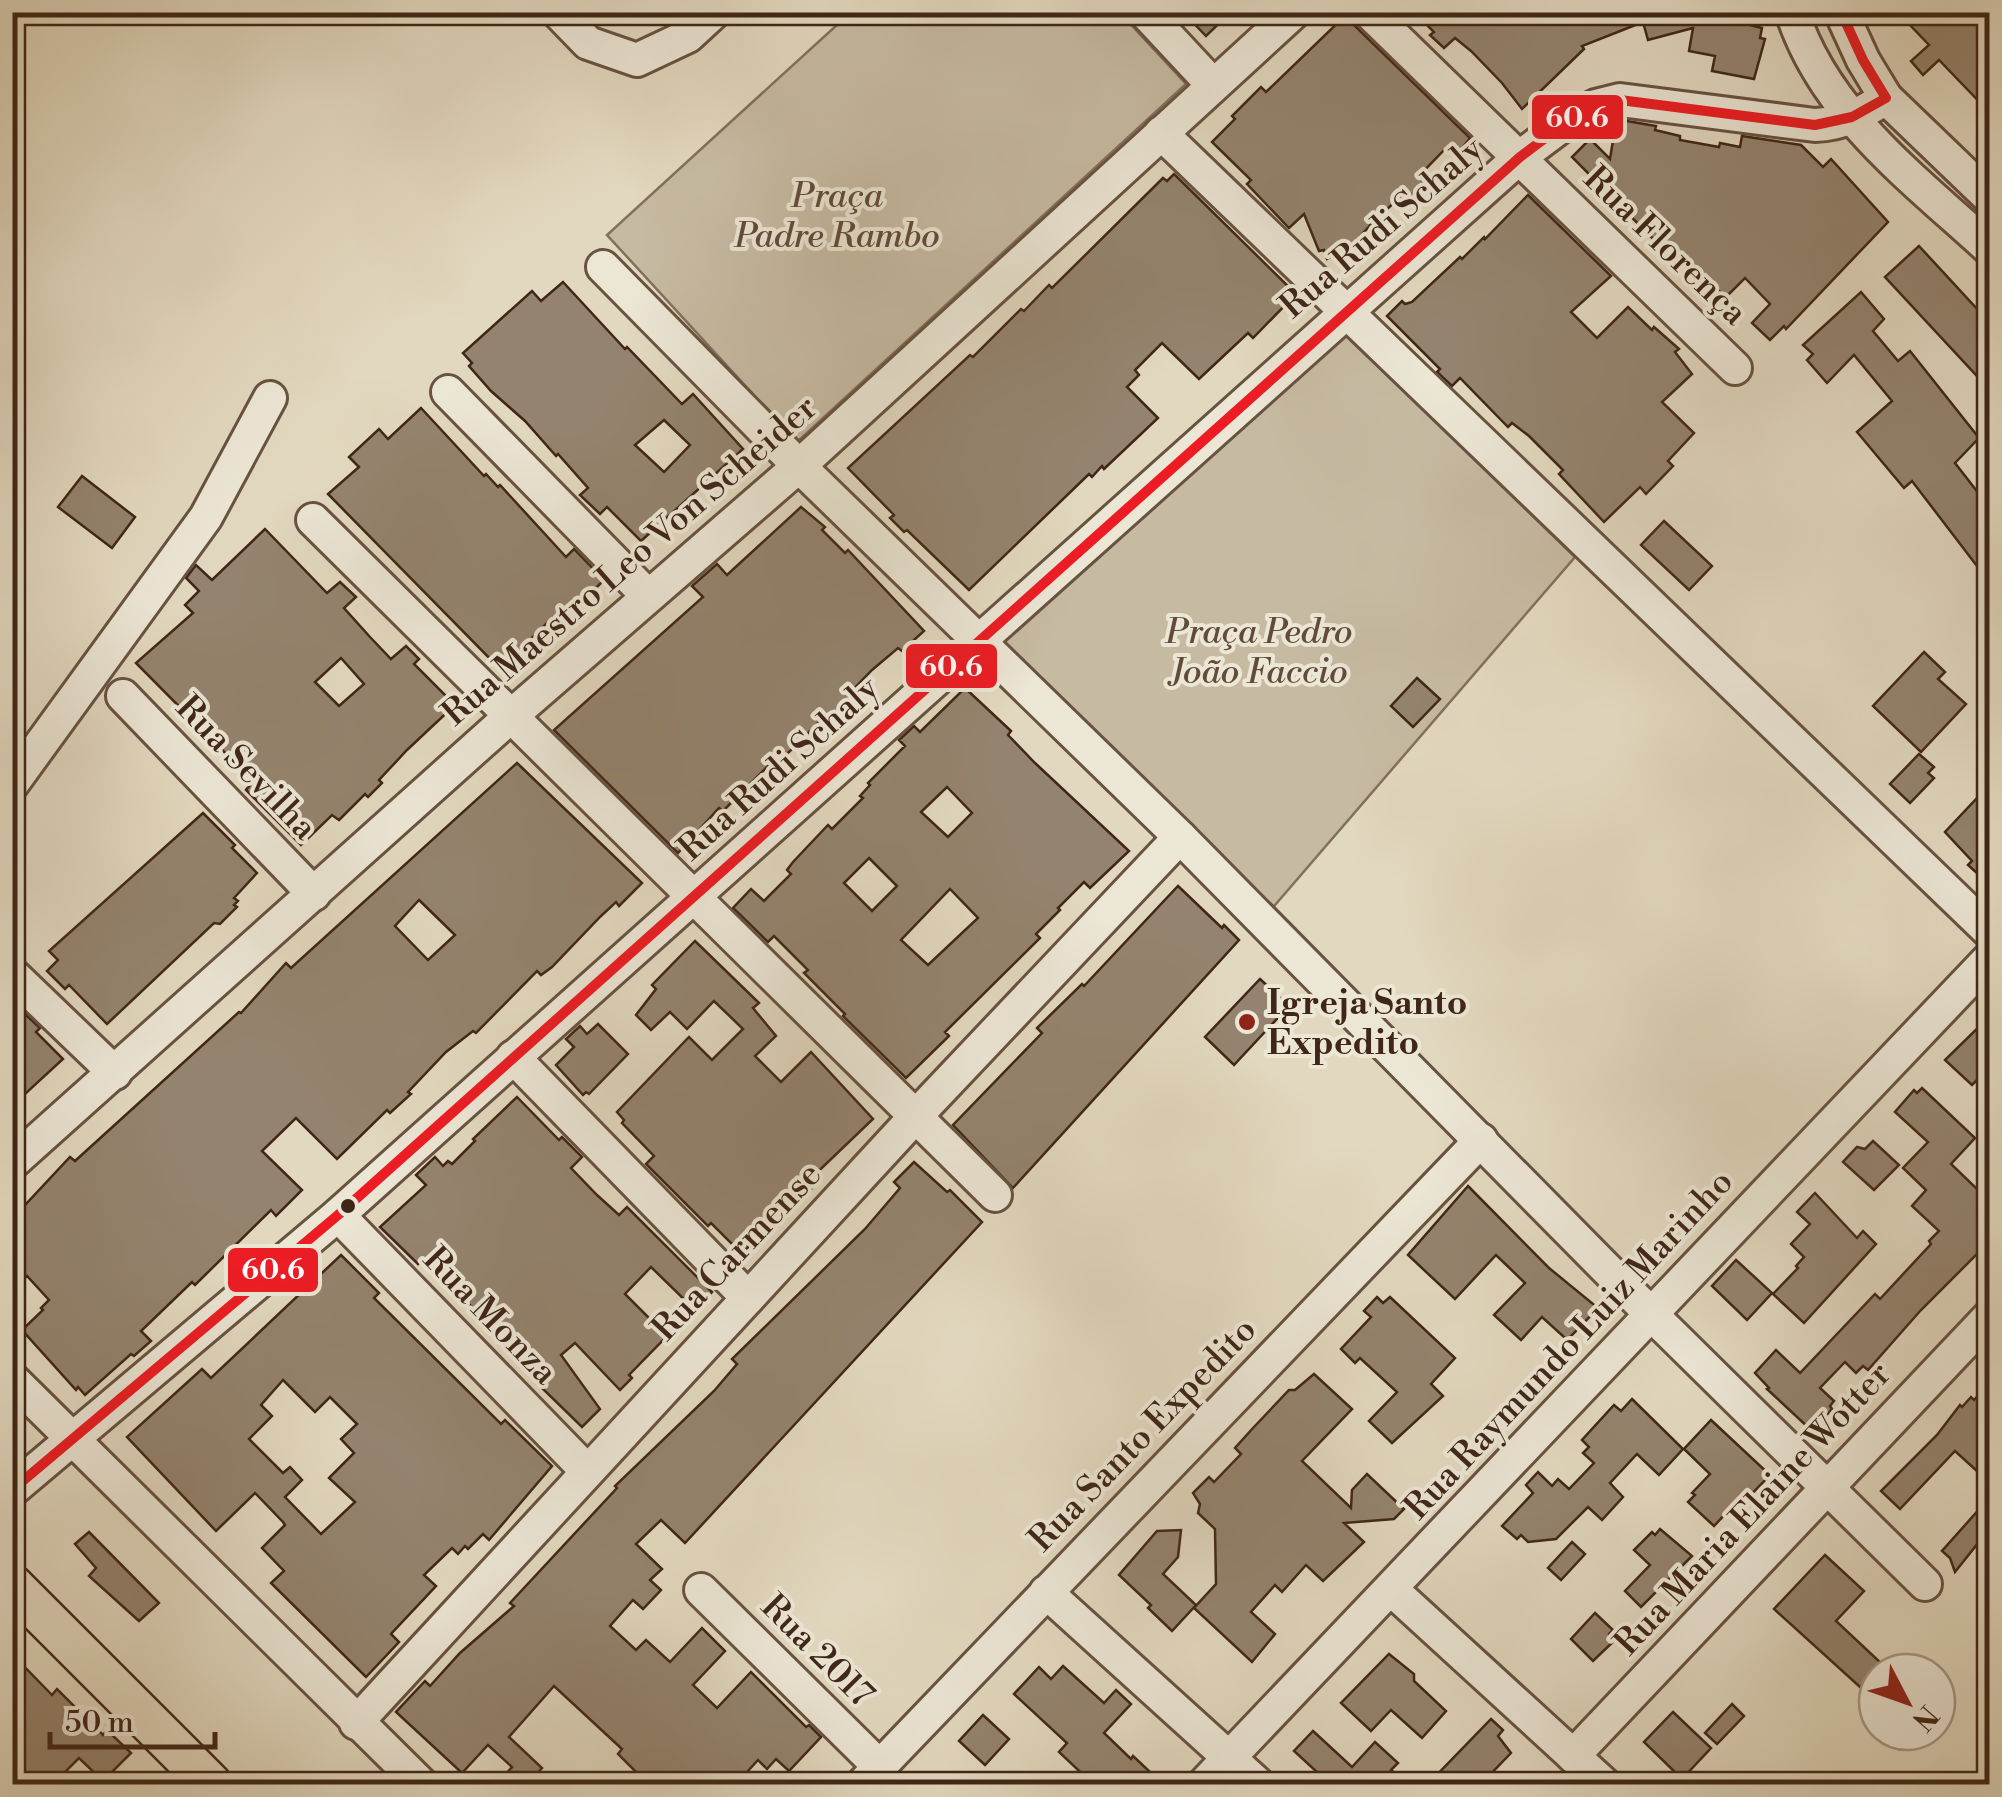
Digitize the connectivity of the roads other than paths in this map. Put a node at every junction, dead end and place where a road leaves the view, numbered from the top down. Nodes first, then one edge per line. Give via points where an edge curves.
1 (558, 12) edge
2 (714, 12) edge
3 (1144, 12) edge
4 (1294, 12) edge
5 (1368, 12) edge
6 (1792, 12) edge
7 (1842, 12) edge
8 (1214, 85) junction
9 (1886, 98) junction
10 (1852, 119) junction
11 (1160, 133) junction
12 (1520, 157) junction
13 (1990, 198) edge
14 (1990, 249) edge
15 (604, 266) dead end
16 (1346, 310) junction
17 (1735, 368) dead end
18 (448, 392) dead end
19 (270, 398) dead end
20 (799, 466) junction
21 (313, 520) dead end
22 (648, 596) junction
23 (978, 641) junction
24 (123, 696) dead end
25 (511, 716) junction
26 (12, 784) edge
27 (1180, 838) junction
28 (314, 894) junction
29 (694, 897) junction
30 (1990, 932) edge
31 (1990, 958) edge
32 (12, 974) edge
33 (512, 1057) junction
34 (115, 1073) junction
35 (914, 1117) junction
36 (1480, 1140) junction
37 (12, 1164) edge
38 (994, 1195) dead end
39 (338, 1215) junction
40 (748, 1298) junction
41 (1650, 1314) junction
42 (1990, 1316) edge
43 (12, 1379) edge
44 (71, 1439) junction
45 (588, 1471) junction
46 (1828, 1485) junction
47 (12, 1490) edge
48 (1925, 1584) dead end
49 (12, 1585) edge
50 (1390, 1589) junction
51 (700, 1590) dead end
52 (1046, 1592) junction
53 (356, 1724) junction
54 (1574, 1756) junction
55 (1229, 1758) junction
56 (872, 1776) edge
57 (211, 1784) edge
58 (421, 1784) edge
59 (1204, 1784) edge
60 (1258, 1784) edge
61 (1604, 1784) edge

1 - 2 street via 588,43 637,60 688,36
3 - 8 street
4 - 8 street, Rua Maestro Leo Von Scheider
5 - 12 street, Rua Florença
6 - 10 street via 1822,78
7 - 9 street
8 - 11 street, Rua Maestro Leo Von Scheider
9 - 10 street, Rua Rudi Schaly
9 - 13 street
10 - 12 street, Rua Rudi Schaly via 1816,125 1620,100 1572,118
10 - 14 street
11 - 16 street
11 - 20 street, Rua Maestro Leo Von Scheider
12 - 16 street, Rua Rudi Schaly
12 - 17 street, Rua Florença
15 - 20 street
16 - 23 street, Rua Rudi Schaly
16 - 30 street
18 - 22 street
19 - 26 street via 206,517
20 - 22 street, Rua Maestro Leo Von Scheider
20 - 23 street
21 - 25 street
22 - 25 street, Rua Maestro Leo Von Scheider
23 - 27 street
23 - 29 street, Rua Rudi Schaly
24 - 28 street, Rua Sevilha
25 - 28 street, Rua Maestro Leo Von Scheider
25 - 29 street
27 - 35 street, Rua Carmense
27 - 36 street
28 - 34 street, Rua Maestro Leo Von Scheider
29 - 33 street, Rua Rudi Schaly
29 - 35 street
31 - 41 street, Rua Raymundo Luiz Marinho
32 - 34 street
33 - 39 street, Rua Rudi Schaly
33 - 40 street
34 - 37 street, Rua Maestro Leo Von Scheider
35 - 38 street
35 - 40 street, Rua Carmense
36 - 41 street
36 - 52 street, Rua Santo Expedito
39 - 44 street, Rua Rudi Schaly
39 - 45 street, Rua Monza
40 - 45 street, Rua Carmense
41 - 46 street
41 - 50 street, Rua Raymundo Luiz Marinho
42 - 46 street, Rua Maria Elaine Wotter
43 - 44 street
44 - 47 street, Rua Rudi Schaly
44 - 53 street
45 - 53 street, Rua Carmense
46 - 48 street
46 - 54 street, Rua Maria Elaine Wotter
49 - 57 main road
50 - 54 street
50 - 55 street, Rua Raymundo Luiz Marinho
51 - 56 street, Rua 2017
52 - 55 street
52 - 56 street, Rua Santo Expedito
53 - 58 street
54 - 61 street
55 - 59 street, Rua Raymundo Luiz Marinho
55 - 60 street

